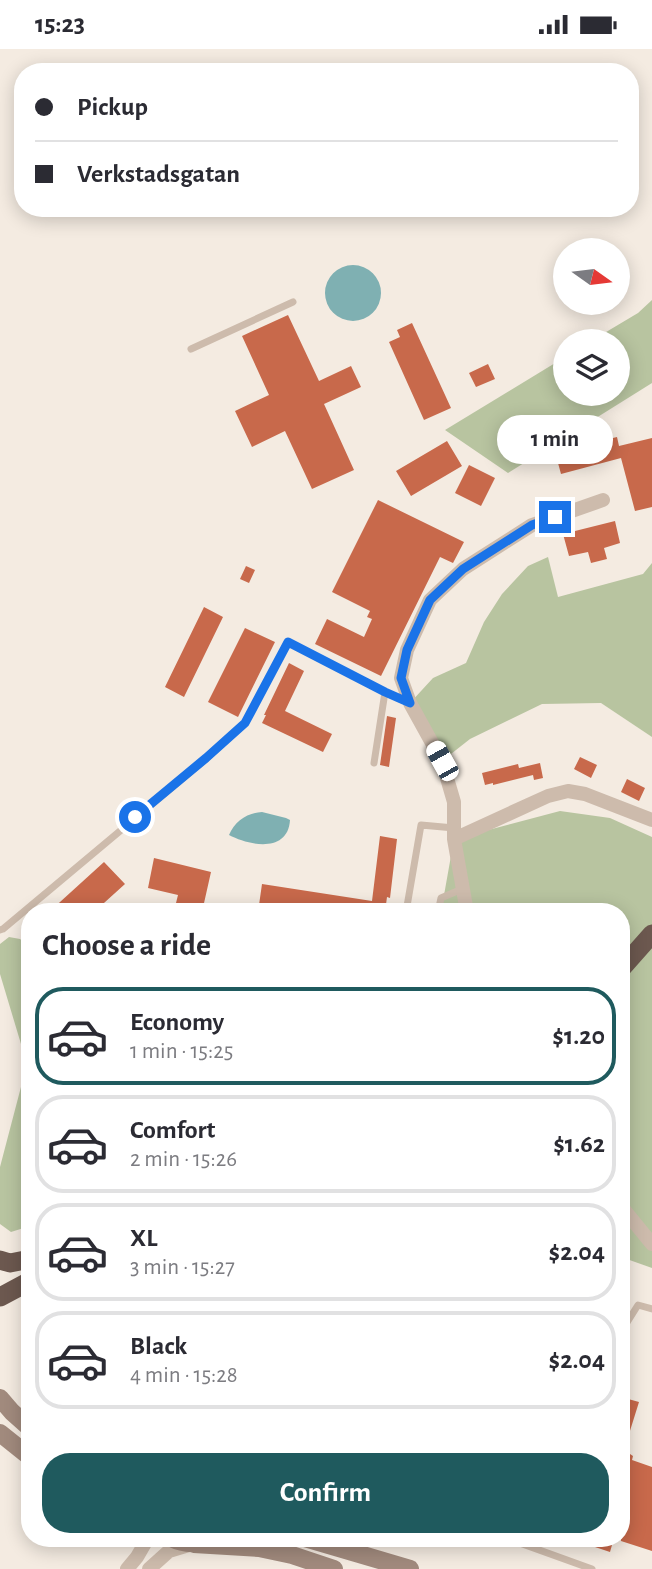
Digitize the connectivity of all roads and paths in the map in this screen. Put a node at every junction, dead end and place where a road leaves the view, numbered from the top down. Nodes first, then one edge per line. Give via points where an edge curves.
1 (293, 302) dead end
2 (191, 349) dead end
3 (603, 500) dead end
4 (385, 692) junction
5 (410, 703) junction
6 (374, 763) dead end
7 (652, 820) edge
8 (454, 833) junction
9 (462, 889) junction
10 (34, 903) edge
11 (408, 903) edge
12 (440, 903) edge
13 (465, 903) edge
14 (21, 914) edge
15 (0, 930) edge
16 (652, 934) edge
17 (652, 951) edge
18 (630, 959) edge
19 (630, 975) edge
20 (630, 1217) edge
21 (652, 1244) edge
22 (0, 1260) edge
23 (21, 1261) edge
24 (21, 1286) edge
25 (0, 1297) edge
26 (652, 1309) edge
27 (630, 1318) edge
28 (0, 1398) edge
29 (21, 1420) edge
30 (0, 1433) edge
31 (21, 1450) edge
32 (143, 1547) edge
33 (183, 1547) edge
34 (242, 1547) edge
35 (336, 1547) edge
36 (531, 1547) edge
37 (127, 1569) edge
38 (149, 1569) edge
39 (334, 1569) edge
40 (410, 1569) edge
41 (592, 1569) edge

1 - 2 lane
3 - 5 street via 532,525 463,569 430,600 407,650 401,678
4 - 5 lane
4 - 6 lane
4 - 10 lane via 288,642 245,723
5 - 8 street via 442,761 454,802
7 - 8 street via 568,791
8 - 9 street
8 - 11 lane via 421,825
9 - 12 lane via 441,898
9 - 13 street
14 - 15 lane
16 - 18 highway
17 - 19 highway
20 - 21 street
22 - 23 highway
24 - 25 highway
26 - 27 lane via 638,1305
28 - 29 main road
30 - 31 main road
32 - 37 street
33 - 38 street via 169,1551
34 - 39 main road via 292,1555
35 - 40 main road
36 - 41 lane

